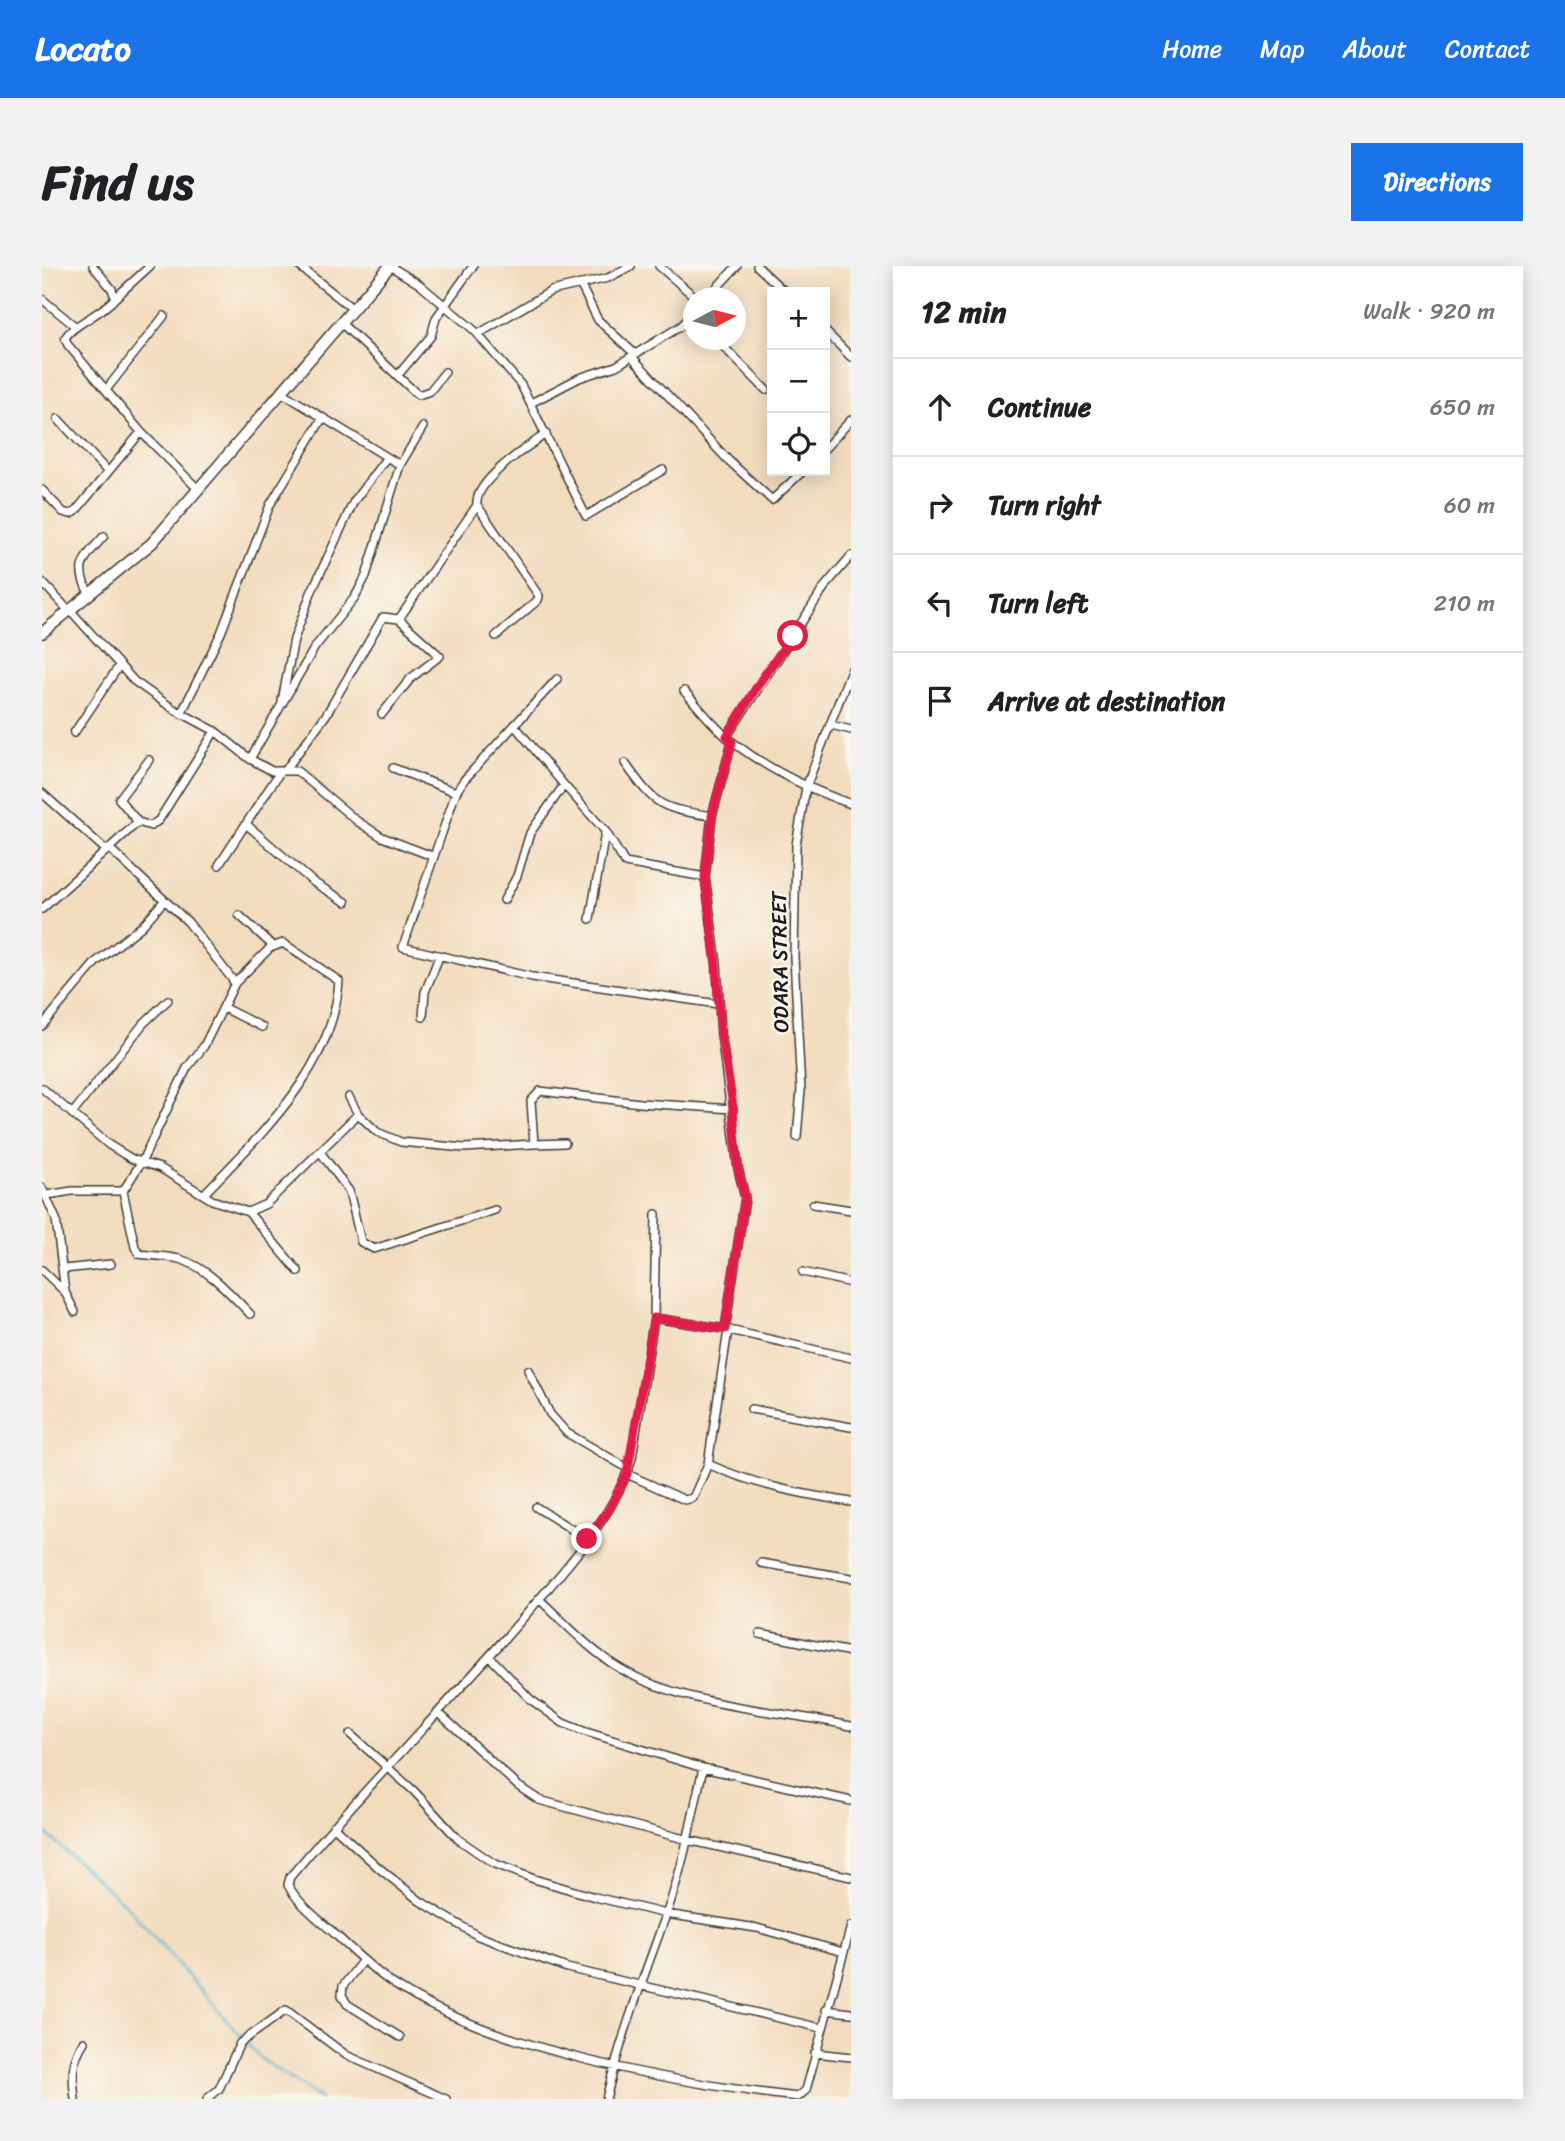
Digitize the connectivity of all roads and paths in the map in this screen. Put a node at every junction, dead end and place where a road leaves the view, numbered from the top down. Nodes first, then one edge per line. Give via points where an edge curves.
1 (93, 266) edge
2 (150, 266) edge
3 (299, 266) edge
4 (390, 266) edge
5 (473, 266) edge
6 (631, 266) edge
7 (659, 266) edge
8 (737, 266) edge
9 (757, 266) edge
10 (580, 284) junction
11 (683, 287) edge
12 (717, 287) edge
13 (780, 287) edge
14 (115, 298) junction
15 (43, 301) edge
16 (446, 306) junction
17 (353, 309) junction
18 (164, 316) dead end
19 (341, 323) junction
20 (683, 324) edge
21 (76, 327) junction
22 (478, 334) junction
23 (830, 336) edge
24 (728, 350) edge
25 (634, 355) junction
26 (851, 357) edge
27 (445, 372) dead end
28 (398, 375) junction
29 (106, 390) junction
30 (766, 390) dead end
31 (281, 392) junction
32 (531, 403) junction
33 (58, 419) dead end
34 (322, 419) junction
35 (851, 420) edge
36 (423, 428) dead end
37 (141, 432) junction
38 (546, 434) junction
39 (830, 443) edge
40 (387, 457) junction
41 (400, 465) junction
42 (663, 470) dead end
43 (107, 471) junction
44 (798, 476) edge
45 (42, 490) edge
46 (199, 490) junction
47 (477, 505) junction
48 (104, 536) dead end
49 (851, 556) edge
50 (42, 582) edge
51 (90, 595) junction
52 (70, 611) junction
53 (398, 619) junction
54 (42, 633) edge
55 (496, 636) dead end
56 (119, 666) junction
57 (851, 670) edge
58 (557, 679) dead end
59 (684, 691) dead end
60 (282, 701) junction
61 (181, 714) junction
62 (382, 714) dead end
63 (831, 725) junction
64 (515, 726) junction
65 (851, 730) edge
66 (215, 731) junction
67 (74, 733) dead end
68 (729, 739) junction
69 (250, 759) junction
70 (149, 760) dead end
71 (625, 763) dead end
72 (393, 768) dead end
73 (283, 771) junction
74 (564, 785) junction
75 (806, 787) junction
76 (456, 792) junction
77 (42, 793) edge
78 (851, 804) edge
79 (712, 816) junction
80 (138, 822) junction
81 (246, 824) junction
82 (606, 832) junction
83 (109, 850) junction
84 (432, 856) junction
85 (219, 865) dead end
86 (705, 877) junction
87 (42, 894) edge
88 (504, 900) dead end
89 (164, 901) junction
90 (50, 902) junction
91 (346, 902) dead end
92 (42, 909) edge
93 (239, 915) dead end
94 (590, 919) dead end
95 (273, 946) junction
96 (439, 957) junction
97 (235, 984) junction
98 (168, 1000) dead end
99 (718, 1004) junction
100 (224, 1008) junction
101 (423, 1017) dead end
102 (42, 1027) edge
103 (262, 1027) dead end
104 (42, 1088) edge
105 (349, 1097) dead end
106 (733, 1109) junction
107 (72, 1114) junction
108 (358, 1114) junction
109 (797, 1137) dead end
110 (565, 1143) dead end
111 (534, 1144) junction
112 (321, 1153) junction
113 (142, 1161) junction
114 (42, 1188) edge
115 (123, 1191) junction
116 (204, 1194) junction
117 (47, 1195) junction
118 (813, 1204) dead end
119 (495, 1210) dead end
120 (851, 1210) edge
121 (248, 1212) junction
122 (656, 1214) dead end
123 (111, 1264) dead end
124 (64, 1269) junction
125 (42, 1270) edge
126 (298, 1271) dead end
127 (803, 1272) dead end
128 (851, 1283) edge
129 (65, 1292) junction
130 (75, 1312) dead end
131 (250, 1314) dead end
132 (654, 1318) junction
133 (727, 1330) junction
134 (851, 1358) edge
135 (528, 1370) dead end
136 (751, 1409) dead end
137 (851, 1427) edge
138 (708, 1464) junction
139 (628, 1472) junction
140 (851, 1502) edge
141 (536, 1507) dead end
142 (587, 1539) junction
143 (761, 1563) dead end
144 (851, 1578) edge
145 (539, 1599) junction
146 (760, 1634) dead end
147 (851, 1652) edge
148 (490, 1657) junction
149 (439, 1713) junction
150 (851, 1726) edge
151 (350, 1734) dead end
152 (386, 1766) junction
153 (703, 1768) junction
154 (851, 1801) edge
155 (333, 1826) junction
156 (688, 1840) junction
157 (851, 1877) edge
158 (666, 1914) junction
159 (850, 1931) edge
160 (843, 1952) junction
161 (363, 1960) junction
162 (638, 1987) junction
163 (826, 2010) junction
164 (851, 2013) edge
165 (821, 2028) junction
166 (400, 2037) dead end
167 (85, 2042) dead end
168 (815, 2053) junction
169 (851, 2057) edge
170 (614, 2065) junction
171 (75, 2099) edge
172 (208, 2099) edge
173 (446, 2099) edge
174 (606, 2099) edge

1 - 14 street
2 - 14 street
3 - 17 street
4 - 16 street
4 - 17 street
5 - 16 street
6 - 10 street via 608,278
7 - 11 street
8 - 12 street
9 - 13 street
10 - 22 street via 551,291
10 - 25 street via 598,320
14 - 21 street
15 - 21 street
16 - 22 street
16 - 28 street via 430,336
17 - 19 street
18 - 29 street
19 - 28 street
19 - 31 street
20 - 25 street
21 - 29 street via 65,338 68,345
22 - 32 street
23 - 26 street
24 - 30 street
25 - 32 street
25 - 44 street via 728,460 772,500
27 - 28 street via 423,396
29 - 37 street
31 - 34 street
31 - 46 street
32 - 38 street
33 - 43 street
34 - 40 street
34 - 61 street via 270,505 222,633
35 - 39 street
36 - 41 street
37 - 43 street
37 - 46 street
38 - 42 street via 586,516
38 - 47 street via 488,479 476,498
40 - 41 street
40 - 60 street via 354,501 312,593 294,639
41 - 60 street via 360,587
43 - 45 street via 70,514
46 - 51 street via 152,543
47 - 53 street
47 - 55 street via 539,596
48 - 51 street via 80,567 80,578
49 - 68 street via 825,585
50 - 52 street
51 - 52 street
52 - 54 street
52 - 56 street
53 - 62 street via 440,656 411,678
53 - 73 street via 383,617 326,715
56 - 61 street
56 - 67 street
57 - 63 street, ODARA STREET
58 - 64 street
59 - 68 street
60 - 69 street
61 - 66 street
63 - 65 street
63 - 75 street, ODARA STREET
64 - 74 street
64 - 76 street
66 - 69 street
66 - 80 street via 159,820 151,826
68 - 75 street
68 - 79 street
69 - 73 street
70 - 80 street via 119,799
71 - 79 street via 659,804
72 - 76 street
73 - 81 street
73 - 84 street via 297,771 382,837
74 - 82 street
74 - 88 street via 530,833
75 - 78 street
75 - 109 street, ODARA STREET via 796,845 793,913 801,1090
76 - 84 street
77 - 83 street
79 - 86 street
80 - 83 street
81 - 85 street
81 - 91 street via 313,881
82 - 86 street via 625,863
82 - 94 street
83 - 89 street
83 - 90 street
84 - 96 street via 403,947
86 - 99 street
87 - 90 street
89 - 97 street via 188,922
89 - 102 street via 142,926 96,962
90 - 92 street
93 - 95 street
95 - 97 street
95 - 116 street via 284,943 334,975 338,992 319,1054 289,1100
96 - 99 street via 532,977
96 - 101 street via 425,992
97 - 100 street
98 - 107 street via 143,1024
99 - 106 street
100 - 103 street
100 - 113 street via 187,1068
104 - 107 street
105 - 108 street
106 - 111 street via 540,1091 531,1101
106 - 133 street via 745,1198
107 - 113 street via 109,1145
108 - 111 street via 377,1132 401,1142 464,1148
108 - 112 street
110 - 111 street
112 - 119 street via 349,1191 361,1242 374,1249
112 - 121 street via 266,1204
113 - 115 street
113 - 116 street
114 - 117 street
115 - 117 street
115 - 131 street via 139,1254 180,1259 197,1268
116 - 121 street
117 - 124 street
118 - 120 street
121 - 126 street
122 - 132 street
123 - 124 street
124 - 129 street
125 - 129 street
127 - 128 street
129 - 130 street
132 - 133 street
132 - 139 street
133 - 134 street
133 - 138 street
135 - 139 street via 550,1414 567,1433
136 - 137 street
138 - 139 street via 701,1486 693,1498 685,1500
138 - 140 street via 789,1492
139 - 142 street via 609,1510
141 - 142 street
142 - 145 street
143 - 144 street
145 - 148 street
145 - 150 street via 597,1652 644,1681 713,1700
146 - 147 street
148 - 149 street
148 - 153 street via 530,1699 563,1723
149 - 152 street
149 - 156 street via 539,1800
151 - 152 street
152 - 155 street
152 - 158 street via 458,1839 494,1863 534,1879
153 - 154 street
153 - 156 street
155 - 161 street via 288,1885
155 - 162 street via 421,1900 478,1936
156 - 157 street
156 - 158 street
158 - 160 street via 757,1928
158 - 162 street
159 - 160 street
160 - 163 street
161 - 166 street via 343,1986 342,1995 347,2004
161 - 170 street via 394,1984 477,2024
162 - 165 street
162 - 170 street
163 - 164 street
163 - 165 street
165 - 168 street
167 - 171 street via 74,2059
168 - 169 street
168 - 170 street via 806,2090 798,2097
170 - 174 street
172 - 173 street via 219,2089 240,2043 285,2010 346,2055

